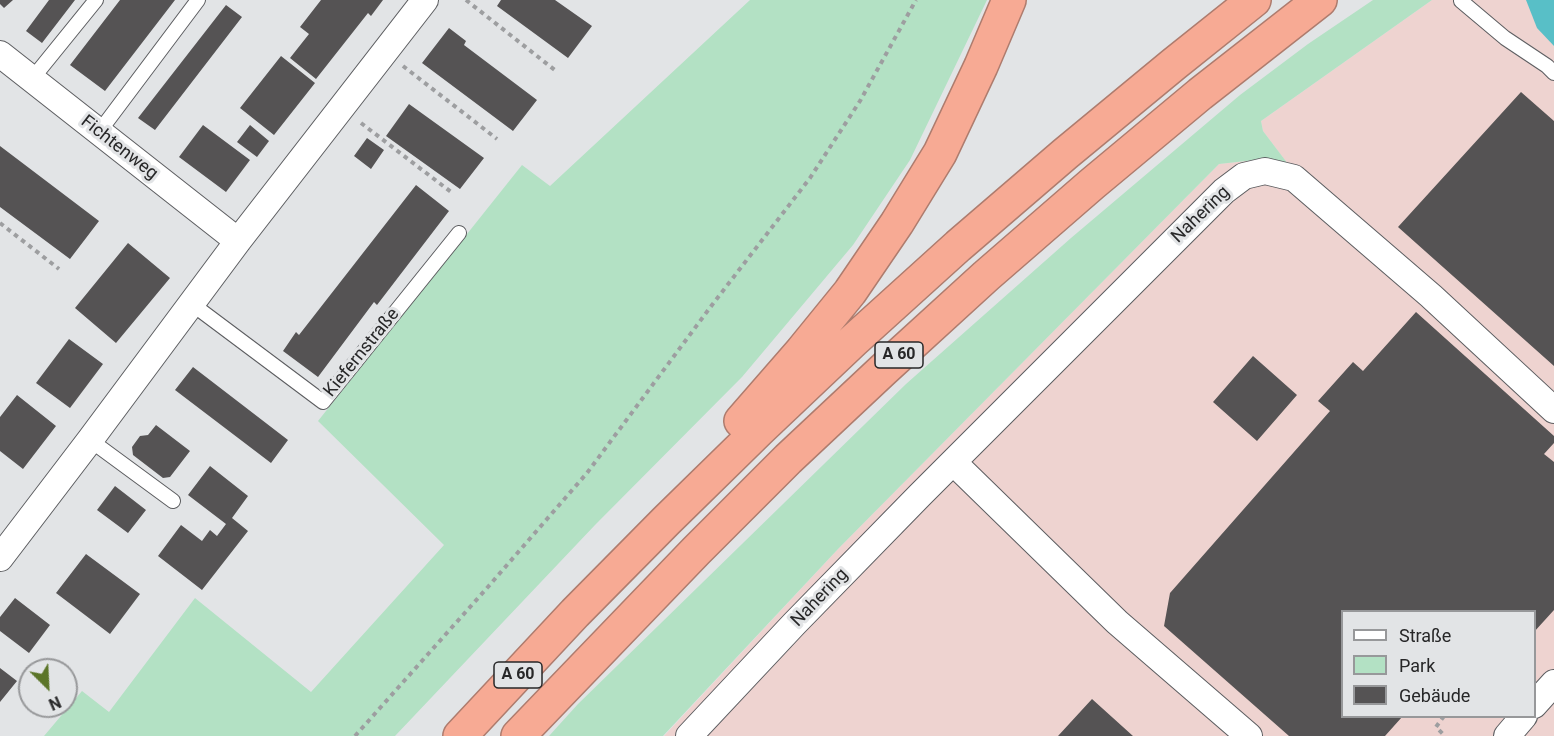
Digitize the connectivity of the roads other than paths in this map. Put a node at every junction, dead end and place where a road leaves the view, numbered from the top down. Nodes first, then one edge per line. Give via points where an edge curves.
1 (96, 0) edge
2 (198, 0) edge
3 (425, 0) edge
4 (1009, 0) edge
5 (1254, 0) edge
6 (1320, 0) edge
7 (1461, 1) edge
8 (0, 54) edge
9 (1554, 73) edge
10 (32, 79) junction
11 (99, 132) junction
12 (459, 233) dead end
13 (238, 242) junction
14 (192, 304) junction
15 (1554, 410) edge
16 (90, 440) junction
17 (953, 462) junction
18 (173, 501) dead end
19 (0, 558) edge
20 (575, 613) junction
21 (1554, 683) edge
22 (1536, 703) edge
23 (1523, 718) edge
24 (460, 736) edge
25 (518, 736) edge
26 (689, 736) edge
27 (1249, 736) edge
28 (1507, 736) edge

1 - 10 lane
2 - 11 lane
3 - 13 street
4 - 20 highway via 940,153 850,292
5 - 20 highway, A 60 via 958,246 853,341
6 - 25 highway, A 60 via 1092,184 883,370 696,551
7 - 9 lane
8 - 10 street, Fichtenweg
10 - 11 street, Fichtenweg
11 - 13 street, Fichtenweg
12 - 14 lane, Kiefernstraße via 322,402
13 - 14 street
14 - 16 street
15 - 17 street, Nahering via 1431,296 1294,178 1265,171 1244,176 1224,191
16 - 18 lane
16 - 19 street
17 - 26 street, Nahering
17 - 27 street via 1117,622
20 - 24 highway, A 60
21 - 22 street
23 - 28 street

